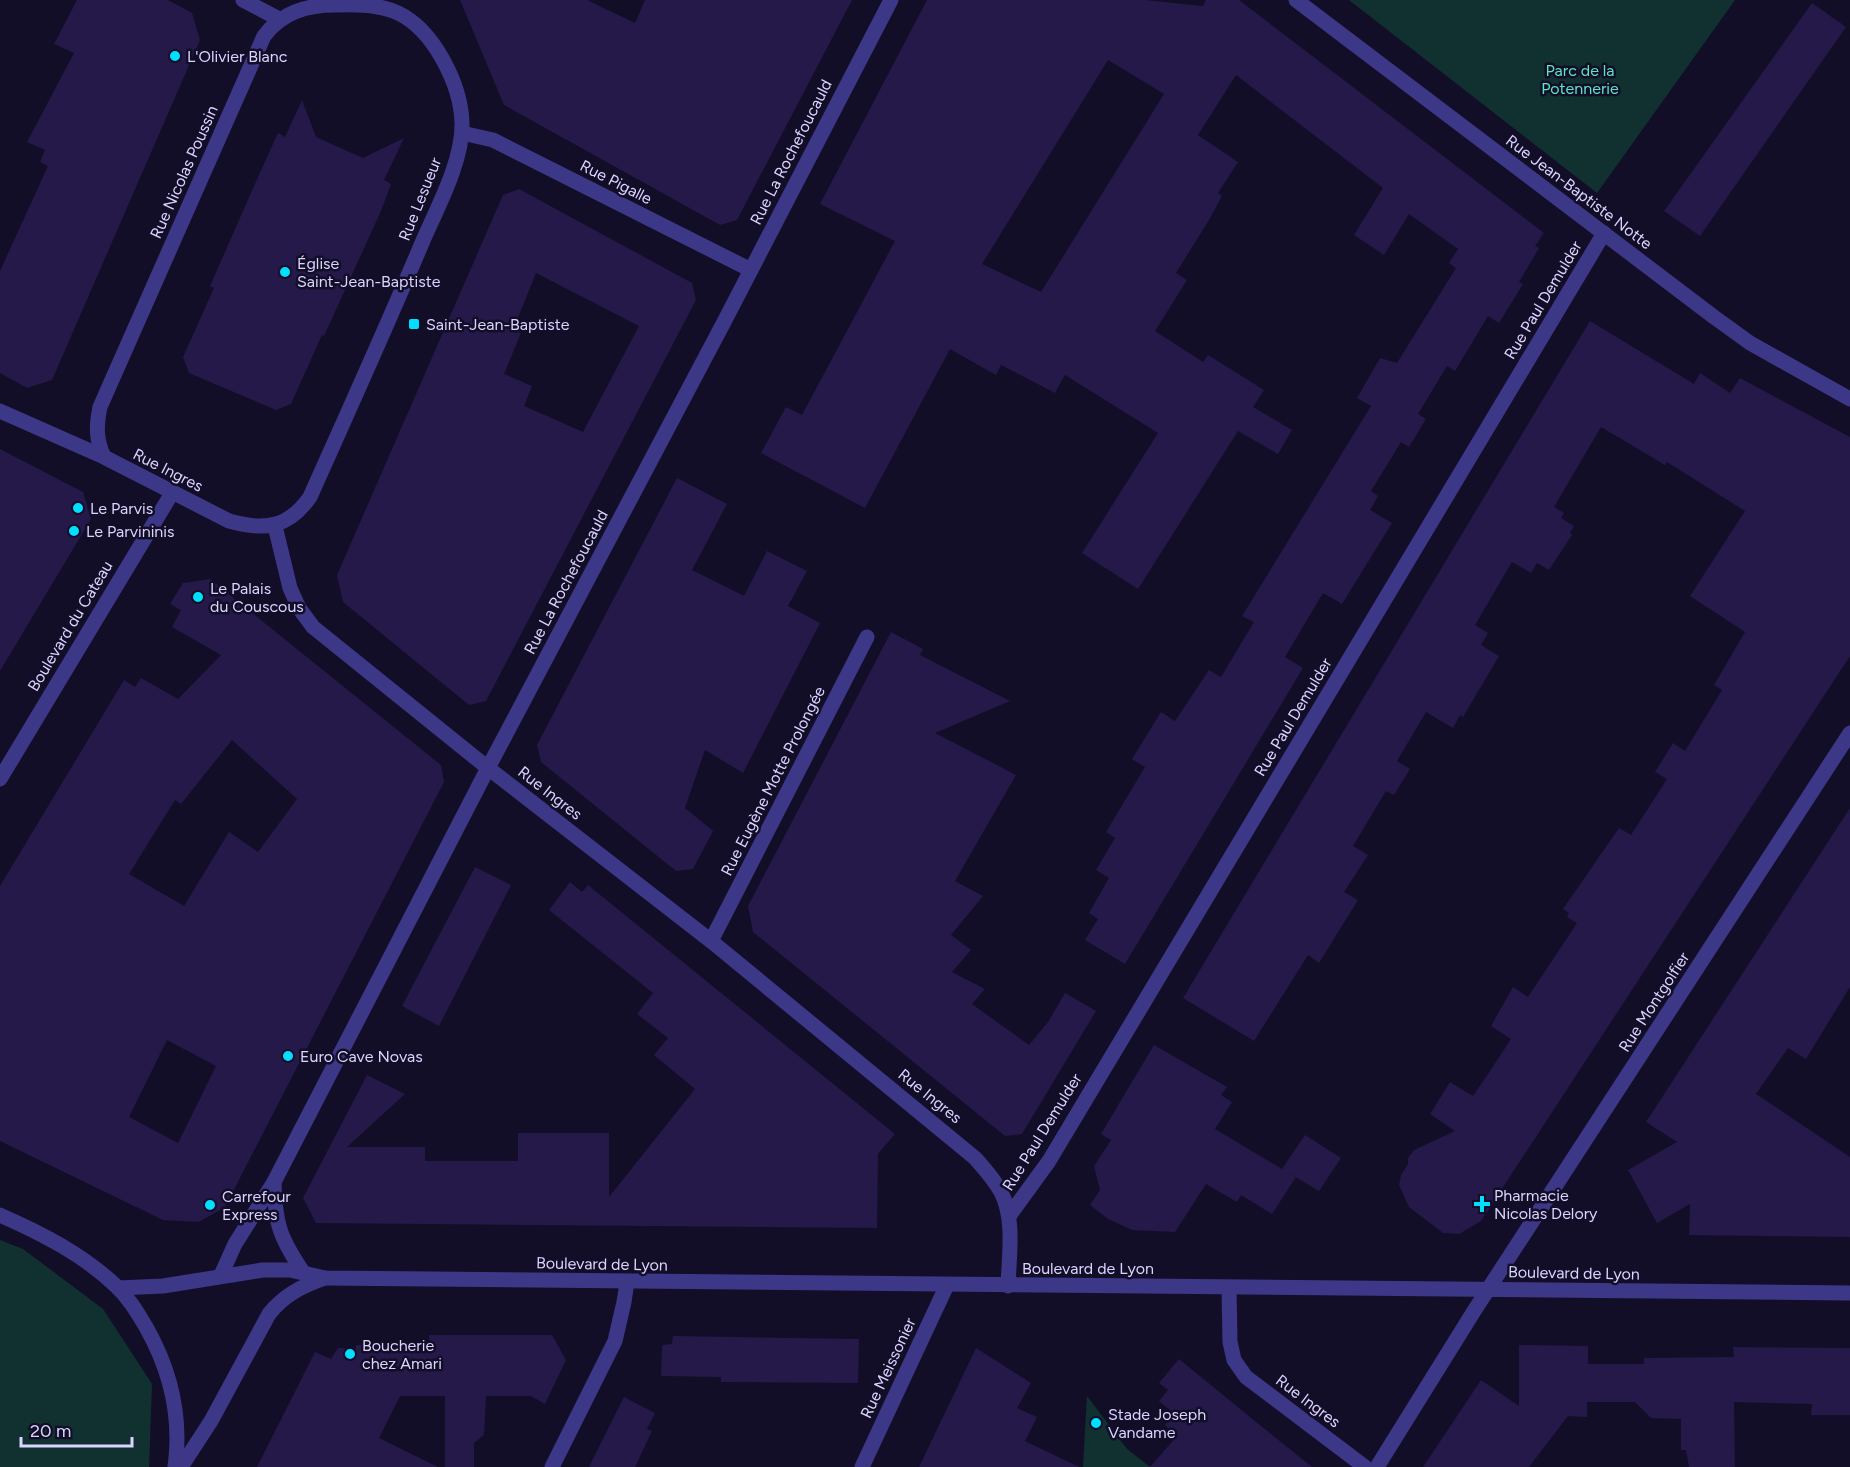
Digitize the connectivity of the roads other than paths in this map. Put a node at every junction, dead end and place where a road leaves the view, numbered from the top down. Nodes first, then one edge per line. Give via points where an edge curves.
1 (243, 0) edge
2 (891, 0) edge
3 (1296, 0) edge
4 (400, 6) edge
5 (279, 19) junction
6 (462, 133) junction
7 (1604, 233) junction
8 (751, 270) junction
9 (1850, 399) edge
10 (0, 411) edge
11 (104, 457) junction
12 (172, 492) junction
13 (275, 526) junction
14 (867, 638) dead end
15 (1850, 733) edge
16 (488, 768) junction
17 (0, 779) edge
18 (711, 941) junction
19 (274, 1182) junction
20 (0, 1215) edge
21 (1009, 1216) junction
22 (303, 1272) junction
23 (221, 1275) junction
24 (325, 1278) junction
25 (627, 1282) junction
26 (947, 1285) junction
27 (1008, 1286) junction
28 (118, 1288) junction
29 (1229, 1288) junction
30 (1488, 1290) junction
31 (1850, 1293) edge
32 (175, 1467) edge
33 (181, 1467) edge
34 (552, 1467) edge
35 (862, 1467) edge
36 (1365, 1467) edge
37 (1377, 1467) edge

1 - 5 street
2 - 8 street, Rue La Rochefoucauld
3 - 7 street, Rue Jean-Baptiste Notte
4 - 5 street via 320,5
4 - 6 street, Rue Lesueur via 443,61 458,99
5 - 11 street, Rue Nicolas Poussin via 259,45 100,407 96,425
6 - 8 street, Rue Pigalle via 493,140
6 - 13 street, Rue Lesueur via 442,194 310,497 301,510
7 - 9 street, Rue Jean-Baptiste Notte via 1750,343
7 - 21 street, Rue Paul Demulder via 1049,1161
8 - 16 street, Rue La Rochefoucauld
10 - 11 street, Rue Ingres
11 - 12 street, Rue Ingres
12 - 13 street, Rue Ingres via 229,521 246,526
12 - 17 street, Boulevard du Cateau
13 - 16 street, Rue Ingres via 290,588 313,627
14 - 18 street, Rue Eugène Motte Prolongée
15 - 30 street, Rue Montgolfier
16 - 18 street, Rue Ingres
16 - 19 street, Rue La Rochefoucauld
18 - 21 street, Rue Ingres via 962,1146 990,1174 1002,1193
19 - 22 street via 277,1224
19 - 23 street, Rue La Rochefoucauld via 235,1244
20 - 28 street via 69,1251
21 - 27 street, Rue Ingres
22 - 23 street, Boulevard de Lyon via 263,1270
22 - 24 street, Boulevard de Lyon
23 - 28 street, Boulevard de Lyon via 163,1286
24 - 25 street, Boulevard de Lyon
24 - 33 street, Boulevard de Lyon via 295,1290 269,1314 211,1421
25 - 26 street, Boulevard de Lyon
25 - 34 street via 615,1341
26 - 27 street, Boulevard de Lyon
26 - 35 street, Rue Meissonier
27 - 29 street, Boulevard de Lyon
28 - 32 street via 137,1312 168,1372 177,1417
29 - 30 street, Boulevard de Lyon
29 - 36 street, Rue Ingres via 1230,1342 1234,1360 1246,1377
30 - 31 street, Boulevard de Lyon
30 - 37 street, Rue Montgolfier

